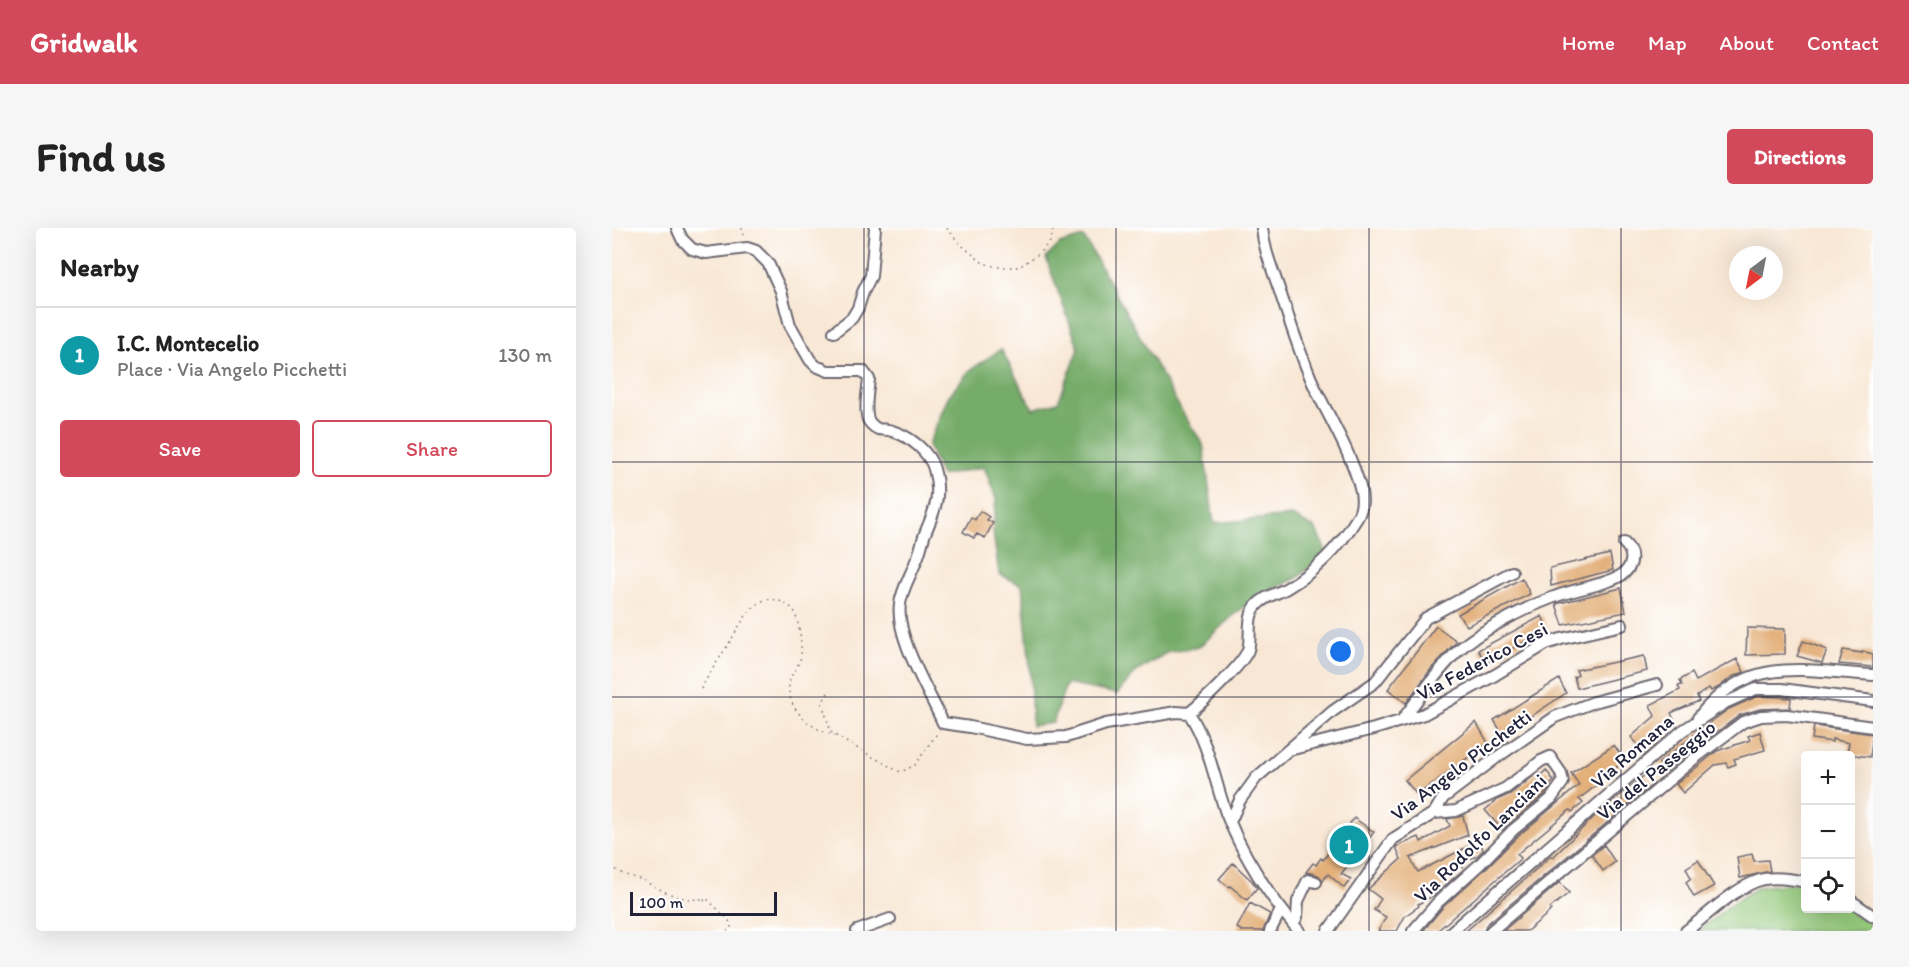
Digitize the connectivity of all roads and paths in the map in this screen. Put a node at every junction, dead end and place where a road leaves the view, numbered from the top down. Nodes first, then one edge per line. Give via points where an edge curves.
1 (677, 228) edge
2 (875, 228) edge
3 (946, 228) edge
4 (1053, 228) edge
5 (1262, 228) edge
6 (834, 332) dead end
7 (1624, 543) dead end
8 (1512, 572) dead end
9 (1622, 625) dead end
10 (1873, 675) edge
11 (1657, 686) dead end
12 (701, 689) dead end
13 (828, 693) dead end
14 (1873, 701) edge
15 (1189, 713) junction
16 (1402, 720) junction
17 (1696, 721) junction
18 (943, 723) junction
19 (1873, 727) edge
20 (837, 736) junction
21 (1289, 750) junction
22 (1434, 813) junction
23 (1230, 822) junction
24 (612, 865) edge
25 (1801, 881) edge
26 (1316, 882) dead end
27 (1855, 903) edge
28 (1281, 910) junction
29 (1873, 916) edge
30 (890, 919) dead end
31 (1296, 928) edge
32 (727, 931) edge
33 (857, 931) edge
34 (1270, 931) edge
35 (1328, 931) edge
36 (1413, 931) edge
37 (1452, 931) edge
38 (1491, 931) edge
39 (1686, 931) edge

1 - 18 street via 692,249 706,253 747,248 756,251 768,263 790,325 810,360 828,371 863,371 869,379 870,422 878,429 904,437 928,454 934,468 937,502 900,605 912,658
2 - 6 street via 871,276 852,318
3 - 4 path via 983,263 1019,267 1051,241
5 - 15 street via 1266,254 1294,337 1355,472 1362,505 1325,561 1256,606 1244,659
7 - 16 street via 1632,560 1624,573 1543,601 1468,642
8 - 21 street via 1426,618 1375,682 1333,711
9 - 16 street, Via Federico Cesi via 1546,644 1434,709
10 - 17 street via 1788,670 1759,673 1719,694
11 - 22 street, Via Angelo Picchetti via 1594,702 1555,717 1443,798
12 - 20 path via 749,610 764,601 781,601 794,610 800,634 799,663 789,686 794,704 802,718 818,730
13 - 20 path via 823,710 831,732
14 - 17 street, Via Romana via 1761,688 1730,700
15 - 18 street via 1106,724 1066,737 1027,739
15 - 23 street via 1203,739
16 - 21 street, Via Federico Cesi
17 - 37 street, Via Romana
18 - 20 path via 915,765 901,772
19 - 38 street, Via del Passeggio via 1787,715 1761,716 1743,722
21 - 23 street via 1256,778
22 - 35 street, Via Angelo Picchetti via 1393,839
22 - 36 street, Via Rodolfo Lanciani via 1456,811 1506,788 1550,757 1561,774 1563,782 1551,799 1513,830
23 - 28 street via 1247,858
24 - 32 path via 663,892 703,902 706,898 730,922
25 - 39 street via 1762,880 1740,890
26 - 31 street via 1308,880 1298,901
27 - 29 street
28 - 31 street
28 - 34 street
30 - 33 street

